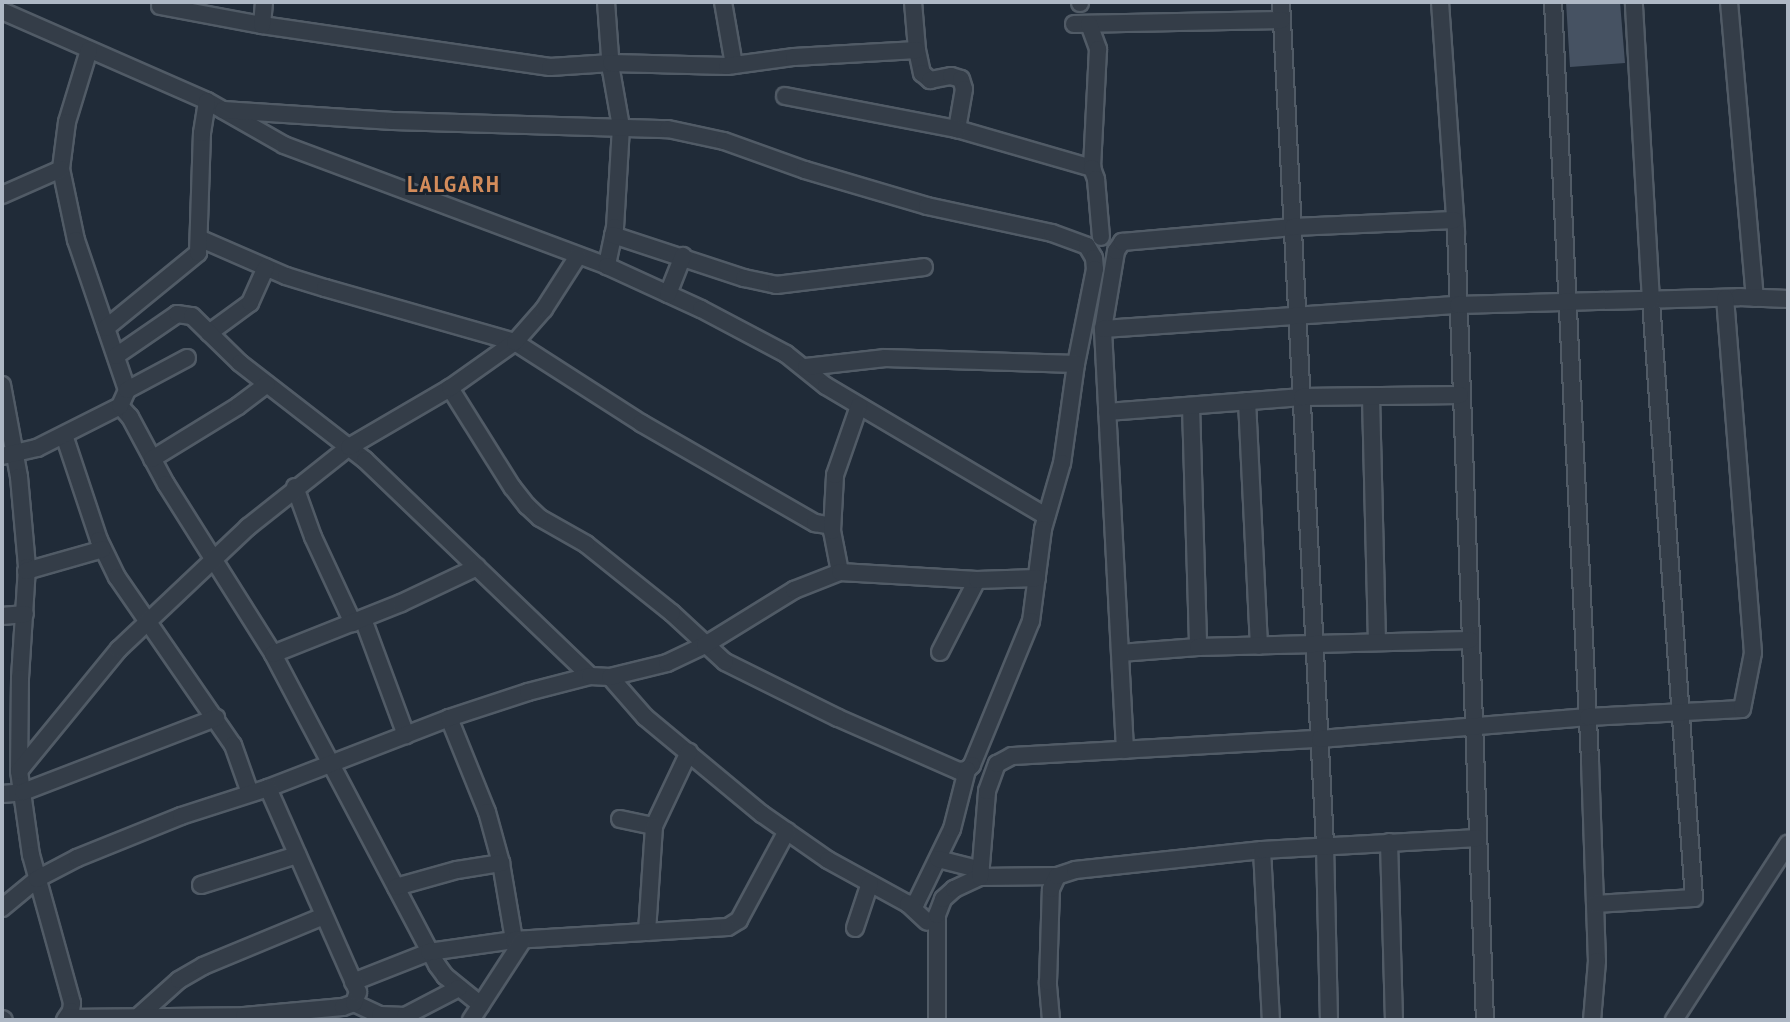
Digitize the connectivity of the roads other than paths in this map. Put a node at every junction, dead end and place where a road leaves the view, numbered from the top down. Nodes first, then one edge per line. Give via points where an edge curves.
1 (264, 2) edge
2 (606, 2) edge
3 (723, 2) edge
4 (913, 2) edge
5 (1281, 2) edge
6 (1440, 2) edge
7 (1553, 2) edge
8 (1634, 2) edge
9 (1729, 2) edge
10 (160, 6) dead end
11 (2, 11) edge
12 (1282, 20) junction
13 (262, 25) junction
14 (89, 50) junction
15 (917, 50) junction
16 (611, 63) junction
17 (734, 65) junction
18 (785, 96) dead end
19 (207, 101) junction
20 (223, 110) junction
21 (621, 127) junction
22 (957, 129) junction
23 (1092, 168) junction
24 (61, 169) junction
25 (2, 195) edge
26 (1454, 220) junction
27 (1293, 227) junction
28 (614, 235) junction
29 (1101, 237) dead end
30 (201, 239) junction
31 (578, 256) junction
32 (683, 256) junction
33 (607, 266) junction
34 (266, 267) junction
35 (924, 267) dead end
36 (668, 294) junction
37 (1725, 298) junction
38 (1755, 298) junction
39 (1788, 298) edge
40 (1651, 301) junction
41 (1569, 303) junction
42 (1458, 305) junction
43 (1297, 316) junction
44 (106, 328) junction
45 (1103, 329) junction
46 (209, 333) junction
47 (515, 342) junction
48 (116, 356) junction
49 (187, 358) dead end
50 (1076, 364) junction
51 (806, 367) junction
52 (267, 384) junction
53 (2, 385) edge
54 (450, 388) junction
55 (127, 390) junction
56 (1460, 396) junction
57 (1302, 397) junction
58 (1371, 397) junction
59 (1247, 401) junction
60 (120, 406) junction
61 (1191, 406) junction
62 (859, 407) junction
63 (1107, 412) junction
64 (64, 435) junction
65 (349, 447) junction
66 (8, 455) edge
67 (152, 459) junction
68 (295, 487) junction
69 (1046, 516) junction
70 (832, 526) junction
71 (103, 549) junction
72 (213, 561) junction
73 (477, 567) junction
74 (26, 571) junction
75 (840, 572) junction
76 (1037, 578) junction
77 (977, 580) junction
78 (25, 614) junction
79 (2, 616) edge
80 (358, 621) junction
81 (148, 622) junction
82 (1470, 640) junction
83 (1377, 642) junction
84 (705, 645) junction
85 (1315, 645) junction
86 (1259, 646) junction
87 (1198, 647) junction
88 (940, 652) dead end
89 (1120, 653) junction
90 (272, 654) junction
91 (590, 676) junction
92 (610, 677) junction
93 (1681, 712) junction
94 (1588, 717) junction
95 (449, 718) junction
96 (216, 719) junction
97 (1474, 728) junction
98 (406, 735) junction
99 (1320, 739) junction
100 (1125, 750) junction
101 (690, 752) junction
102 (333, 764) junction
103 (969, 768) junction
104 (19, 771) junction
105 (992, 775) junction
106 (268, 788) junction
107 (23, 792) junction
108 (250, 793) junction
109 (2, 794) edge
110 (620, 819) dead end
111 (654, 826) junction
112 (787, 831) junction
113 (1478, 838) junction
114 (1389, 842) junction
115 (1788, 844) edge
116 (1325, 845) junction
117 (1262, 850) junction
118 (297, 855) junction
119 (938, 859) junction
120 (502, 863) junction
121 (981, 873) junction
122 (1057, 876) junction
123 (37, 879) junction
124 (870, 883) junction
125 (201, 886) dead end
126 (396, 887) junction
127 (908, 904) junction
128 (1595, 904) junction
129 (2, 908) edge
130 (324, 916) junction
131 (927, 922) dead end
132 (855, 928) dead end
133 (646, 932) junction
134 (518, 940) junction
135 (429, 952) junction
136 (353, 982) junction
137 (459, 988) junction
138 (354, 1003) junction
139 (481, 1005) junction
140 (140, 1015) junction
141 (66, 1019) edge
142 (471, 1020) edge
143 (937, 1020) edge
144 (1051, 1020) edge
145 (1271, 1020) edge
146 (1329, 1020) edge
147 (1394, 1020) edge
148 (1485, 1020) edge
149 (1592, 1020) edge
150 (1674, 1020) edge

1 - 13 street
2 - 16 street
3 - 17 street
4 - 15 street
5 - 12 street
6 - 26 street
7 - 41 street
8 - 40 street
9 - 38 street
10 - 13 street
11 - 14 street
12 - 23 street via 1082,24 1098,49
12 - 27 street
13 - 16 street via 550,67
14 - 19 street
14 - 24 street via 67,122
15 - 17 street
15 - 22 street via 922,73 930,80 961,79 964,89
16 - 17 street
16 - 21 street
18 - 22 street
19 - 20 street
19 - 30 street via 202,133
20 - 21 street via 393,121
20 - 31 street via 284,145
21 - 28 street
21 - 50 street via 724,141 927,206 1052,233 1087,246 1094,269
22 - 23 street
23 - 29 street
24 - 25 street
24 - 44 street via 76,240
26 - 27 street
26 - 42 street
27 - 43 street
27 - 45 street via 1122,242 1116,251
28 - 32 street
28 - 33 street
30 - 34 street
30 - 44 street via 193,260
31 - 33 street
31 - 47 street via 544,309
32 - 35 street via 776,285
32 - 36 street
33 - 36 street
34 - 46 street via 250,303
34 - 47 street
36 - 51 street
37 - 38 street
37 - 40 street
37 - 93 street via 1753,653 1742,709
38 - 39 street
40 - 41 street
40 - 93 street
41 - 42 street
41 - 94 street
42 - 43 street
42 - 56 street
43 - 45 street
43 - 57 street
44 - 48 street
45 - 63 street
46 - 48 street via 192,316 177,314
46 - 52 street
47 - 54 street
47 - 70 street via 642,423 815,523
48 - 55 street
49 - 55 street
50 - 51 street via 885,358
50 - 69 street via 1062,463
51 - 62 street
52 - 65 street
52 - 67 street
53 - 66 street
54 - 65 street
54 - 84 street via 527,506 586,544 673,613
55 - 60 street
56 - 58 street
56 - 82 street
57 - 58 street
57 - 59 street
57 - 85 street
58 - 83 street
59 - 61 street
59 - 86 street
60 - 64 street
60 - 67 street
61 - 63 street
61 - 87 street
62 - 69 street
62 - 70 street via 835,475
63 - 89 street
64 - 66 street
64 - 71 street
65 - 68 street
65 - 73 street
66 - 74 street
67 - 72 street
68 - 72 street
68 - 80 street via 313,537
69 - 76 street
70 - 75 street
71 - 74 street
71 - 81 street
72 - 81 street
72 - 90 street
73 - 80 street
73 - 91 street
74 - 78 street
75 - 77 street
75 - 84 street via 794,590
76 - 77 street
76 - 103 street via 1031,621
77 - 88 street
78 - 79 street
78 - 104 street
80 - 90 street
80 - 98 street
81 - 96 street
81 - 104 street via 119,649
82 - 83 street
82 - 97 street
83 - 85 street
84 - 92 street via 667,663
84 - 103 street via 725,662 838,718 959,771
85 - 86 street
85 - 99 street
86 - 87 street
87 - 89 street
89 - 100 street
90 - 102 street
91 - 92 street
91 - 95 street
92 - 101 street via 645,717
93 - 94 street
93 - 128 street via 1694,898
94 - 97 street
94 - 128 street
95 - 98 street
95 - 120 street via 488,812
96 - 107 street
96 - 108 street via 233,745
97 - 99 street
97 - 113 street
98 - 102 street
99 - 100 street
99 - 116 street
100 - 105 street via 1012,756 998,764
101 - 111 street
101 - 112 street
102 - 106 street
102 - 126 street
103 - 105 street
103 - 119 street via 957,817
104 - 107 street
105 - 121 street
106 - 108 street
106 - 118 street
107 - 109 street
107 - 123 street
108 - 123 street via 181,816
110 - 111 street
111 - 133 street
112 - 124 street
112 - 133 street via 735,924
113 - 114 street
113 - 148 street
114 - 116 street
114 - 147 street
115 - 150 street
116 - 117 street
116 - 146 street
117 - 122 street via 1075,870
117 - 145 street
118 - 125 street
118 - 130 street
119 - 121 street
119 - 127 street via 916,903
120 - 126 street
120 - 134 street
121 - 122 street
121 - 143 street via 943,899 937,915
122 - 144 street via 1051,889
123 - 129 street
123 - 141 street via 72,1003
124 - 127 street
124 - 132 street
126 - 135 street
127 - 131 street
128 - 149 street
130 - 136 street
130 - 140 street via 203,966 179,980
133 - 134 street
134 - 135 street
134 - 139 street
135 - 136 street
135 - 137 street
136 - 138 street via 358,992
137 - 138 street via 405,1016 380,1015
137 - 139 street
138 - 140 street via 244,1016
139 - 142 street
140 - 141 street

